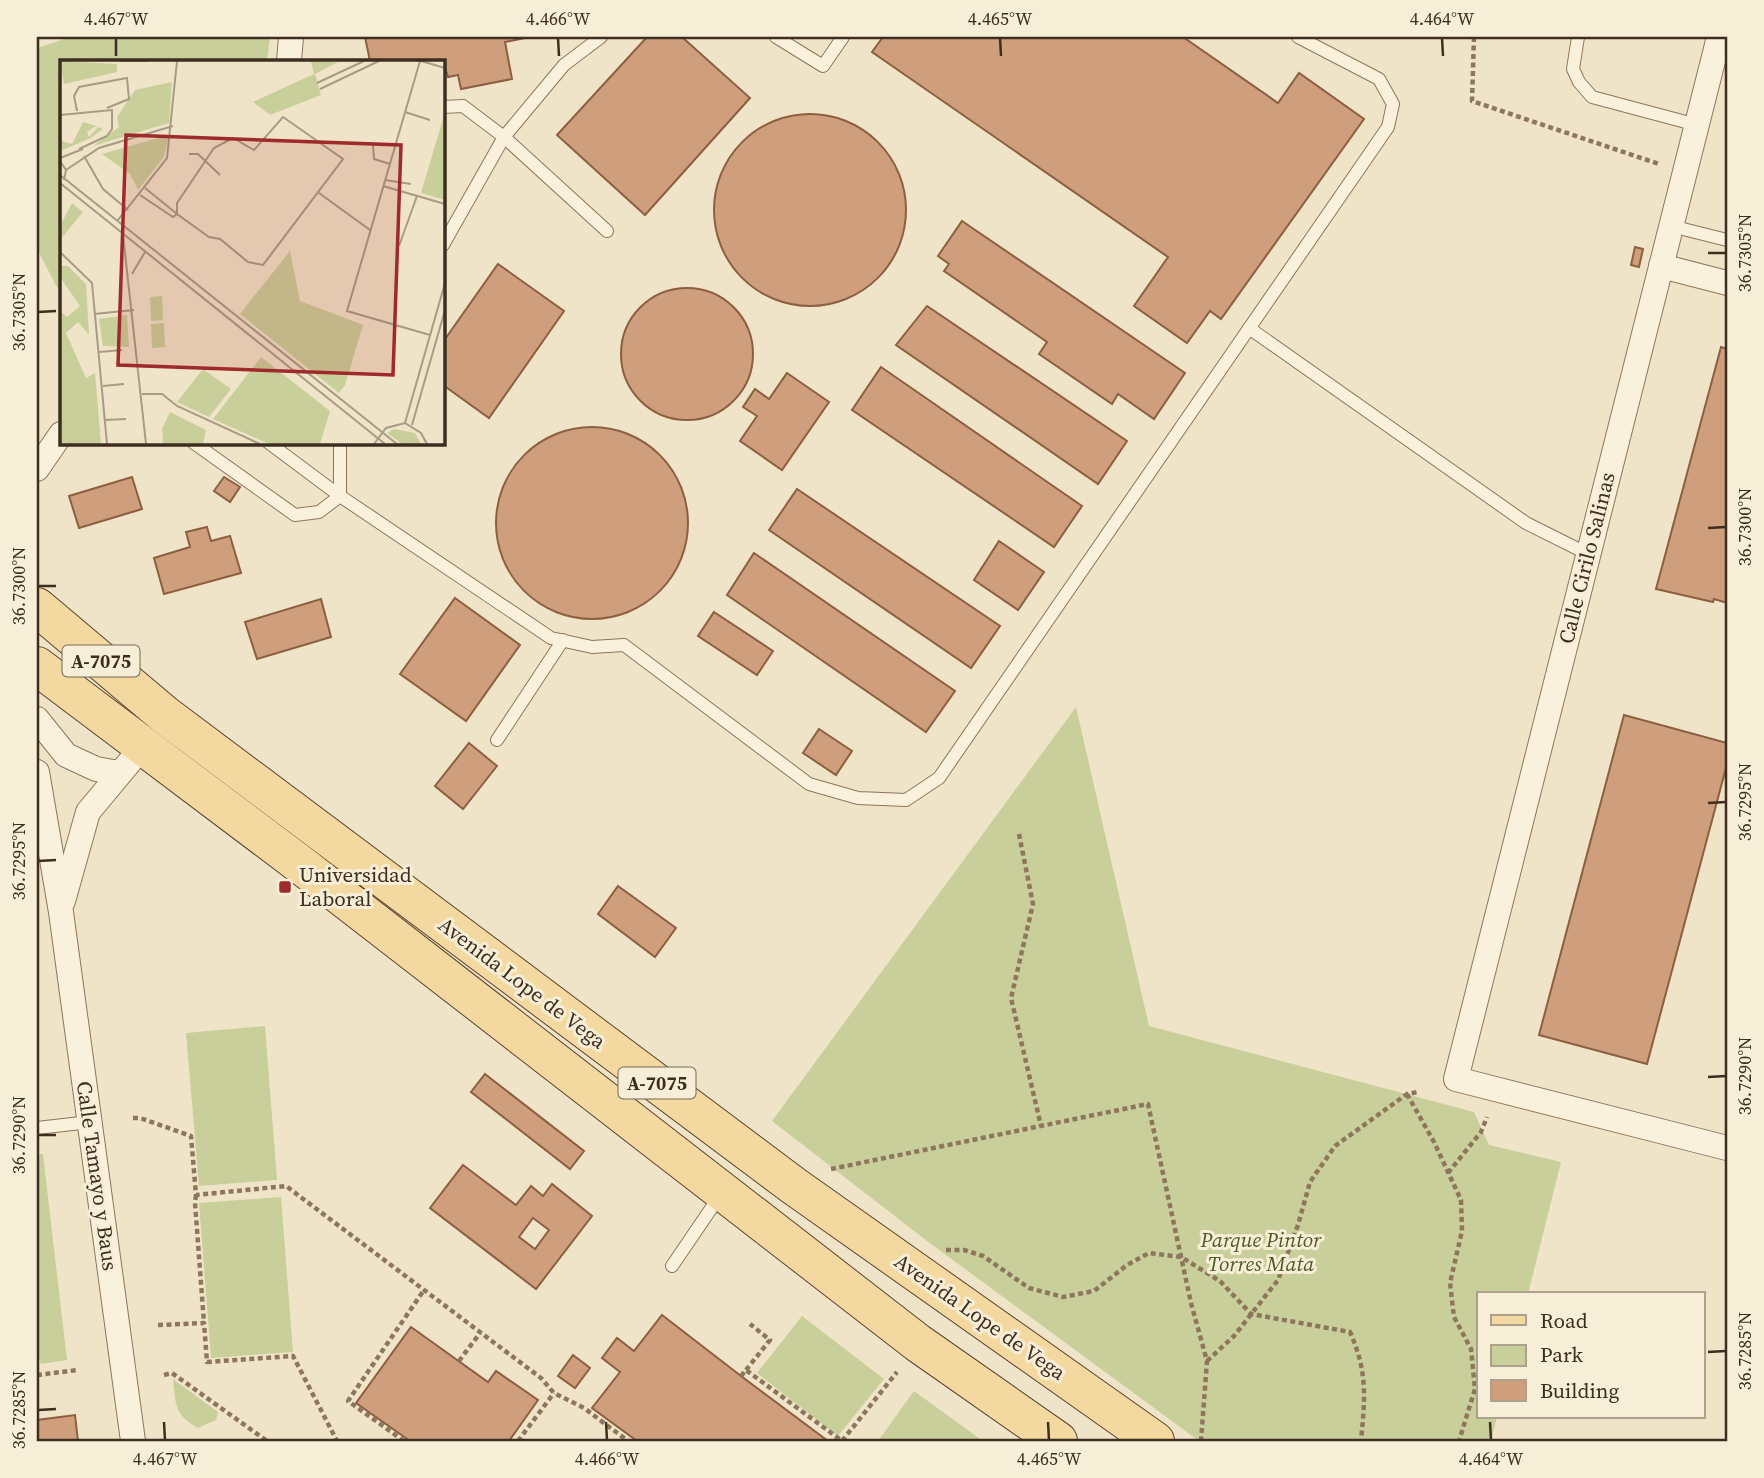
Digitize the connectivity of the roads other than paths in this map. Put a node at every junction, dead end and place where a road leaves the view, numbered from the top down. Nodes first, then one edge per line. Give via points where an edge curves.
1 (291, 37) edge
2 (601, 37) edge
3 (776, 37) edge
4 (843, 37) edge
5 (1298, 37) edge
6 (1578, 37) edge
7 (1720, 37) edge
8 (289, 60) edge
9 (444, 107) edge
10 (1697, 125) junction
11 (504, 137) junction
12 (1671, 226) junction
13 (607, 231) dead end
14 (1727, 240) edge
15 (444, 243) edge
16 (1661, 266) junction
17 (1727, 283) edge
18 (1249, 328) junction
19 (60, 435) edge
20 (195, 444) edge
21 (271, 444) edge
22 (340, 444) edge
23 (37, 469) edge
24 (341, 496) junction
25 (1588, 554) junction
26 (37, 607) edge
27 (564, 640) junction
28 (37, 666) edge
29 (165, 715) junction
30 (37, 719) edge
31 (497, 740) dead end
32 (131, 759) junction
33 (37, 772) edge
34 (61, 912) junction
35 (90, 1122) junction
36 (37, 1128) edge
37 (1727, 1148) edge
38 (722, 1192) junction
39 (672, 1266) dead end
40 (132, 1441) edge
41 (1058, 1441) edge
42 (1155, 1441) edge

1 - 8 street
2 - 11 lane via 564,65
3 - 4 lane via 823,66
5 - 18 lane via 1379,79 1393,104 1388,127
6 - 10 lane via 1573,69 1592,97
7 - 10 street, Calle Cirilo Salinas
9 - 11 lane via 463,106
10 - 12 street, Calle Cirilo Salinas
11 - 13 lane
11 - 15 lane
12 - 14 lane
12 - 16 street, Calle Cirilo Salinas
16 - 17 street
16 - 25 street, Calle Cirilo Salinas
18 - 25 lane via 1526,523
18 - 27 lane via 939,778 906,800 858,798 809,784 624,645 592,647
19 - 23 street
20 - 24 lane via 295,515 319,512
21 - 24 lane
22 - 24 lane
24 - 27 lane via 551,638
25 - 37 street, Calle Cirilo Salinas via 1456,1079
26 - 29 main road, Avenida Lope de Vega / A-7075
27 - 31 lane
28 - 32 main road, Avenida Lope de Vega / A-7075
29 - 32 main road
29 - 42 main road, Avenida Lope de Vega / A-7075 via 794,1186
30 - 32 street via 66,755 96,769
32 - 34 street, Calle Tamayo y Baus via 88,812
32 - 38 main road, Avenida Lope de Vega / A-7075
33 - 34 street, Calle Tamayo y Baus
34 - 35 street, Calle Tamayo y Baus
35 - 36 lane
35 - 40 street, Calle Tamayo y Baus
38 - 39 lane
38 - 41 main road, Avenida Lope de Vega / A-7075 via 918,1343

